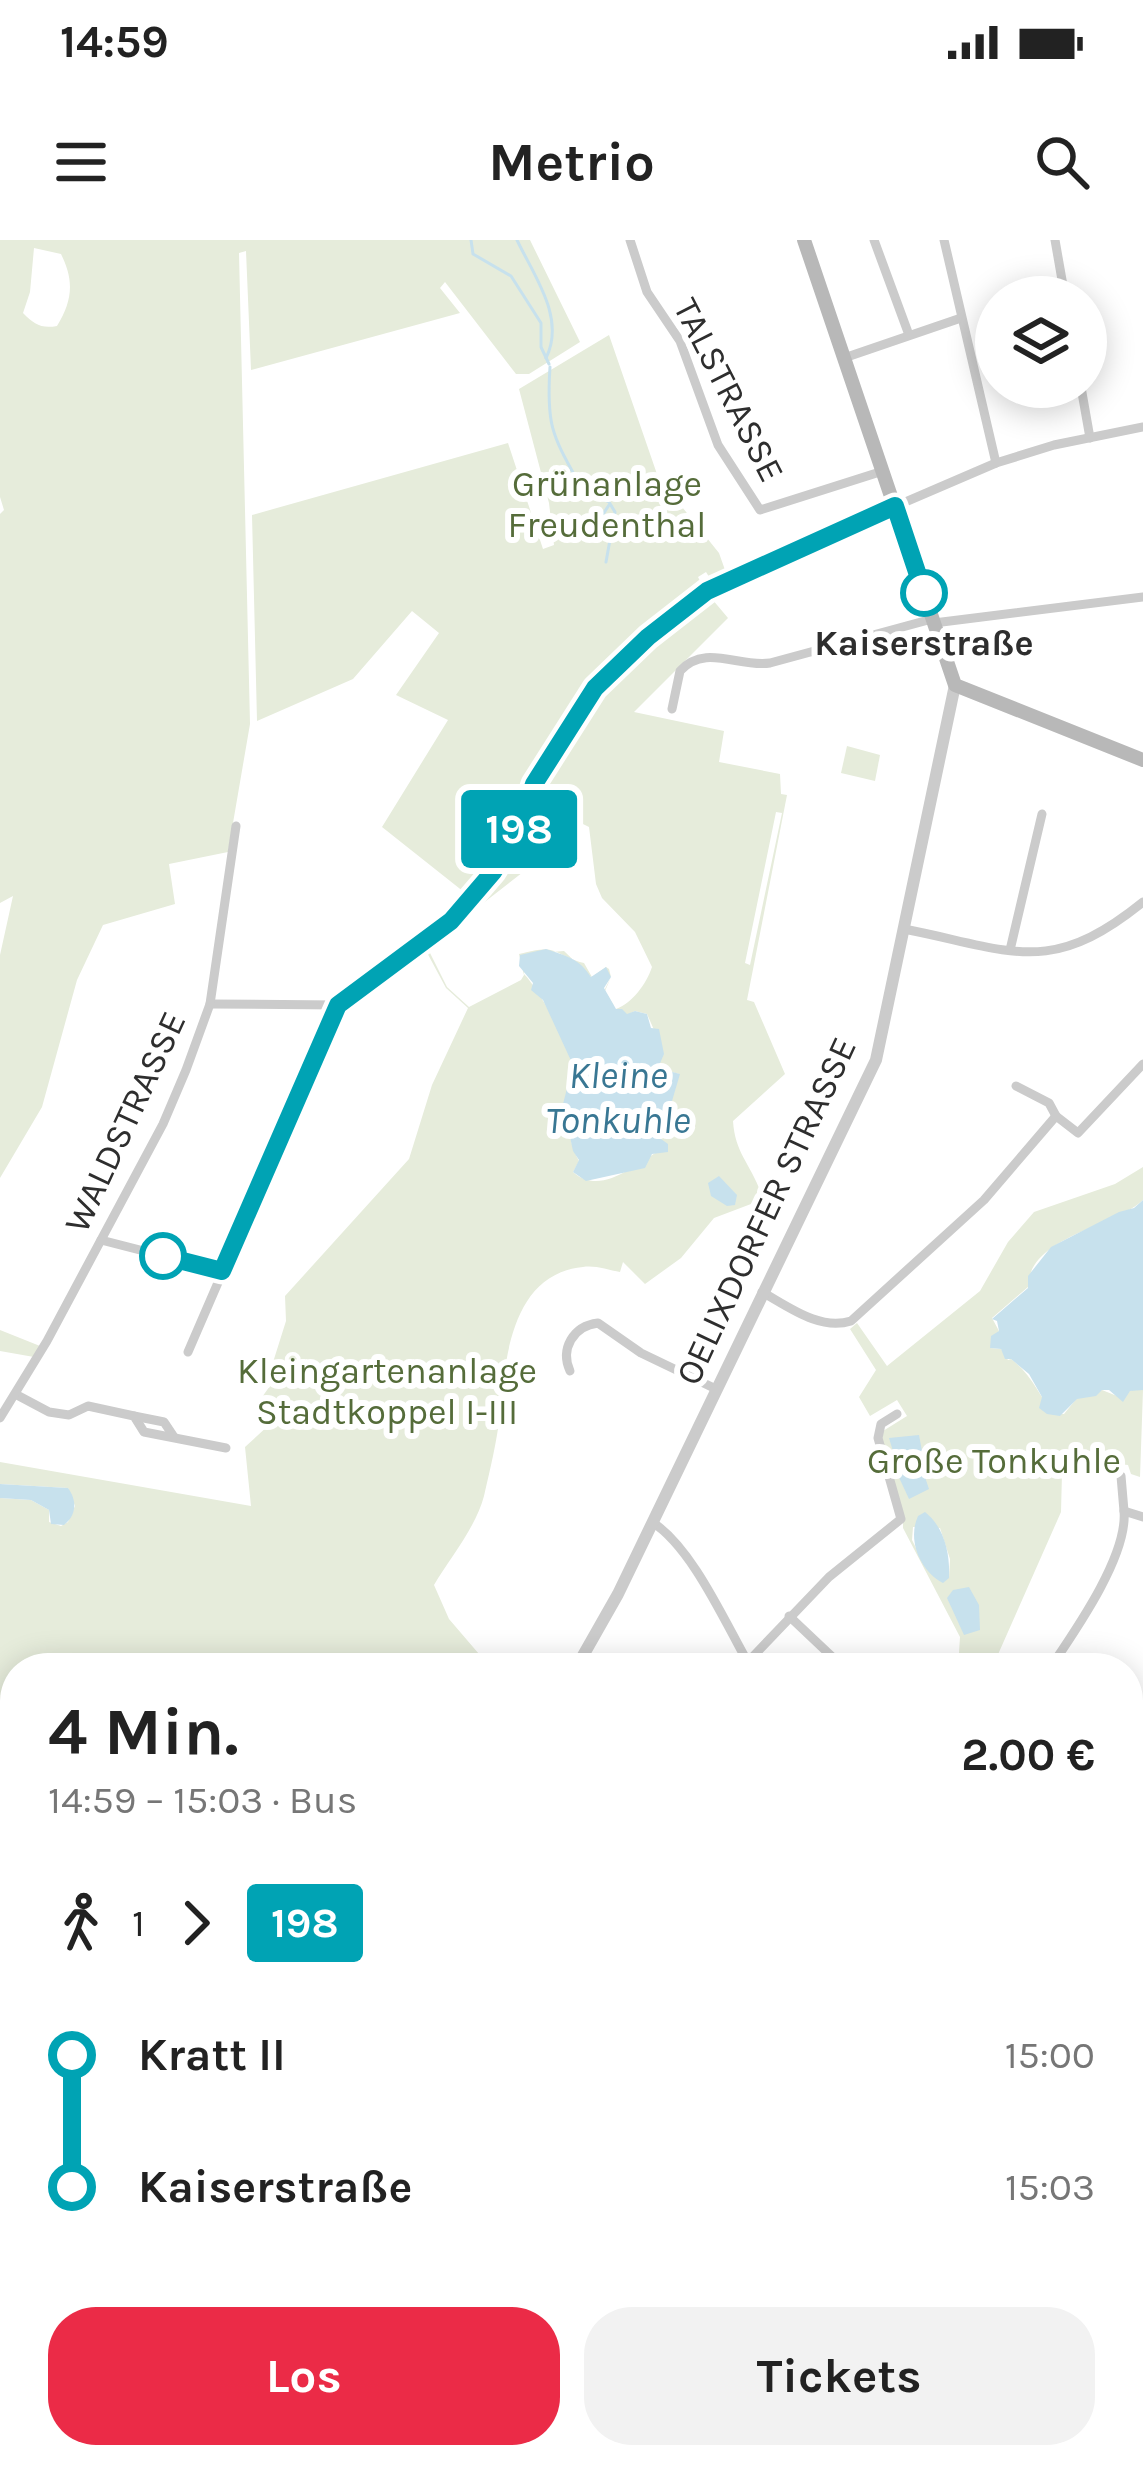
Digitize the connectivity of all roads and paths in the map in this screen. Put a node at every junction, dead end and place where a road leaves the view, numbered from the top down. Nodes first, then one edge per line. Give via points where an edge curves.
1 (630, 240) edge
2 (804, 240) edge
3 (874, 240) edge
4 (944, 240) edge
5 (1055, 240) edge
6 (1061, 276) edge
7 (962, 318) junction
8 (909, 335) junction
9 (844, 358) junction
10 (1085, 408) edge
11 (1143, 427) edge
12 (1090, 438) junction
13 (996, 463) junction
14 (883, 471) junction
15 (895, 506) junction
16 (1143, 597) edge
17 (933, 621) junction
18 (955, 685) junction
19 (672, 709) dead end
20 (1143, 760) edge
21 (1042, 814) dead end
22 (236, 826) dead end
23 (1143, 902) edge
24 (904, 929) junction
25 (1010, 950) junction
26 (210, 1004) junction
27 (338, 1005) junction
28 (1143, 1064) edge
29 (1016, 1086) dead end
30 (1056, 1116) junction
31 (101, 1240) junction
32 (222, 1271) junction
33 (762, 1292) junction
34 (188, 1352) dead end
35 (570, 1371) dead end
36 (716, 1389) junction
37 (17, 1395) junction
38 (896, 1414) dead end
39 (0, 1418) edge
40 (226, 1448) dead end
41 (1120, 1476) dead end
42 (1124, 1511) junction
43 (1143, 1517) edge
44 (652, 1522) junction
45 (789, 1616) junction
46 (584, 1653) edge
47 (739, 1653) edge
48 (757, 1653) edge
49 (828, 1653) edge
50 (1059, 1653) edge

1 - 14 street, TALSTRASSE via 647,292 680,341 715,440 760,510
2 - 9 main road
3 - 8 street
4 - 7 street
5 - 6 street
7 - 8 street
7 - 13 street
8 - 9 street
9 - 14 main road
10 - 12 street
11 - 12 street
12 - 13 street
13 - 15 street
14 - 15 main road
15 - 17 main road
15 - 27 street via 707,591 624,658 575,718 534,784 518,832 478,890 451,921
16 - 17 street
17 - 18 main road
17 - 19 street via 770,664 694,660 680,670
18 - 20 main road
18 - 24 street, OELIXDORFER STRASSE
21 - 25 street
22 - 26 street, WALDSTRASSE
23 - 25 street via 1080,944 1036,954
24 - 25 street
24 - 33 street, OELIXDORFER STRASSE via 876,1060
26 - 27 street
26 - 31 street, WALDSTRASSE via 172,1104
27 - 32 street
28 - 30 street via 1078,1133
29 - 30 street via 1049,1103
30 - 33 street via 984,1200 851,1321 818,1322
31 - 32 street
31 - 37 street, WALDSTRASSE
32 - 34 street
33 - 36 street, OELIXDORFER STRASSE
35 - 36 street via 565,1357 574,1335 598,1323
36 - 44 street, OELIXDORFER STRASSE
37 - 39 street, WALDSTRASSE
37 - 40 street via 49,1412 88,1406 134,1416 144,1432
38 - 45 street via 878,1438 901,1519
41 - 42 street
42 - 43 street
42 - 50 street via 1107,1570
44 - 46 street, OELIXDORFER STRASSE
44 - 47 street via 673,1539
45 - 48 street
45 - 49 street

